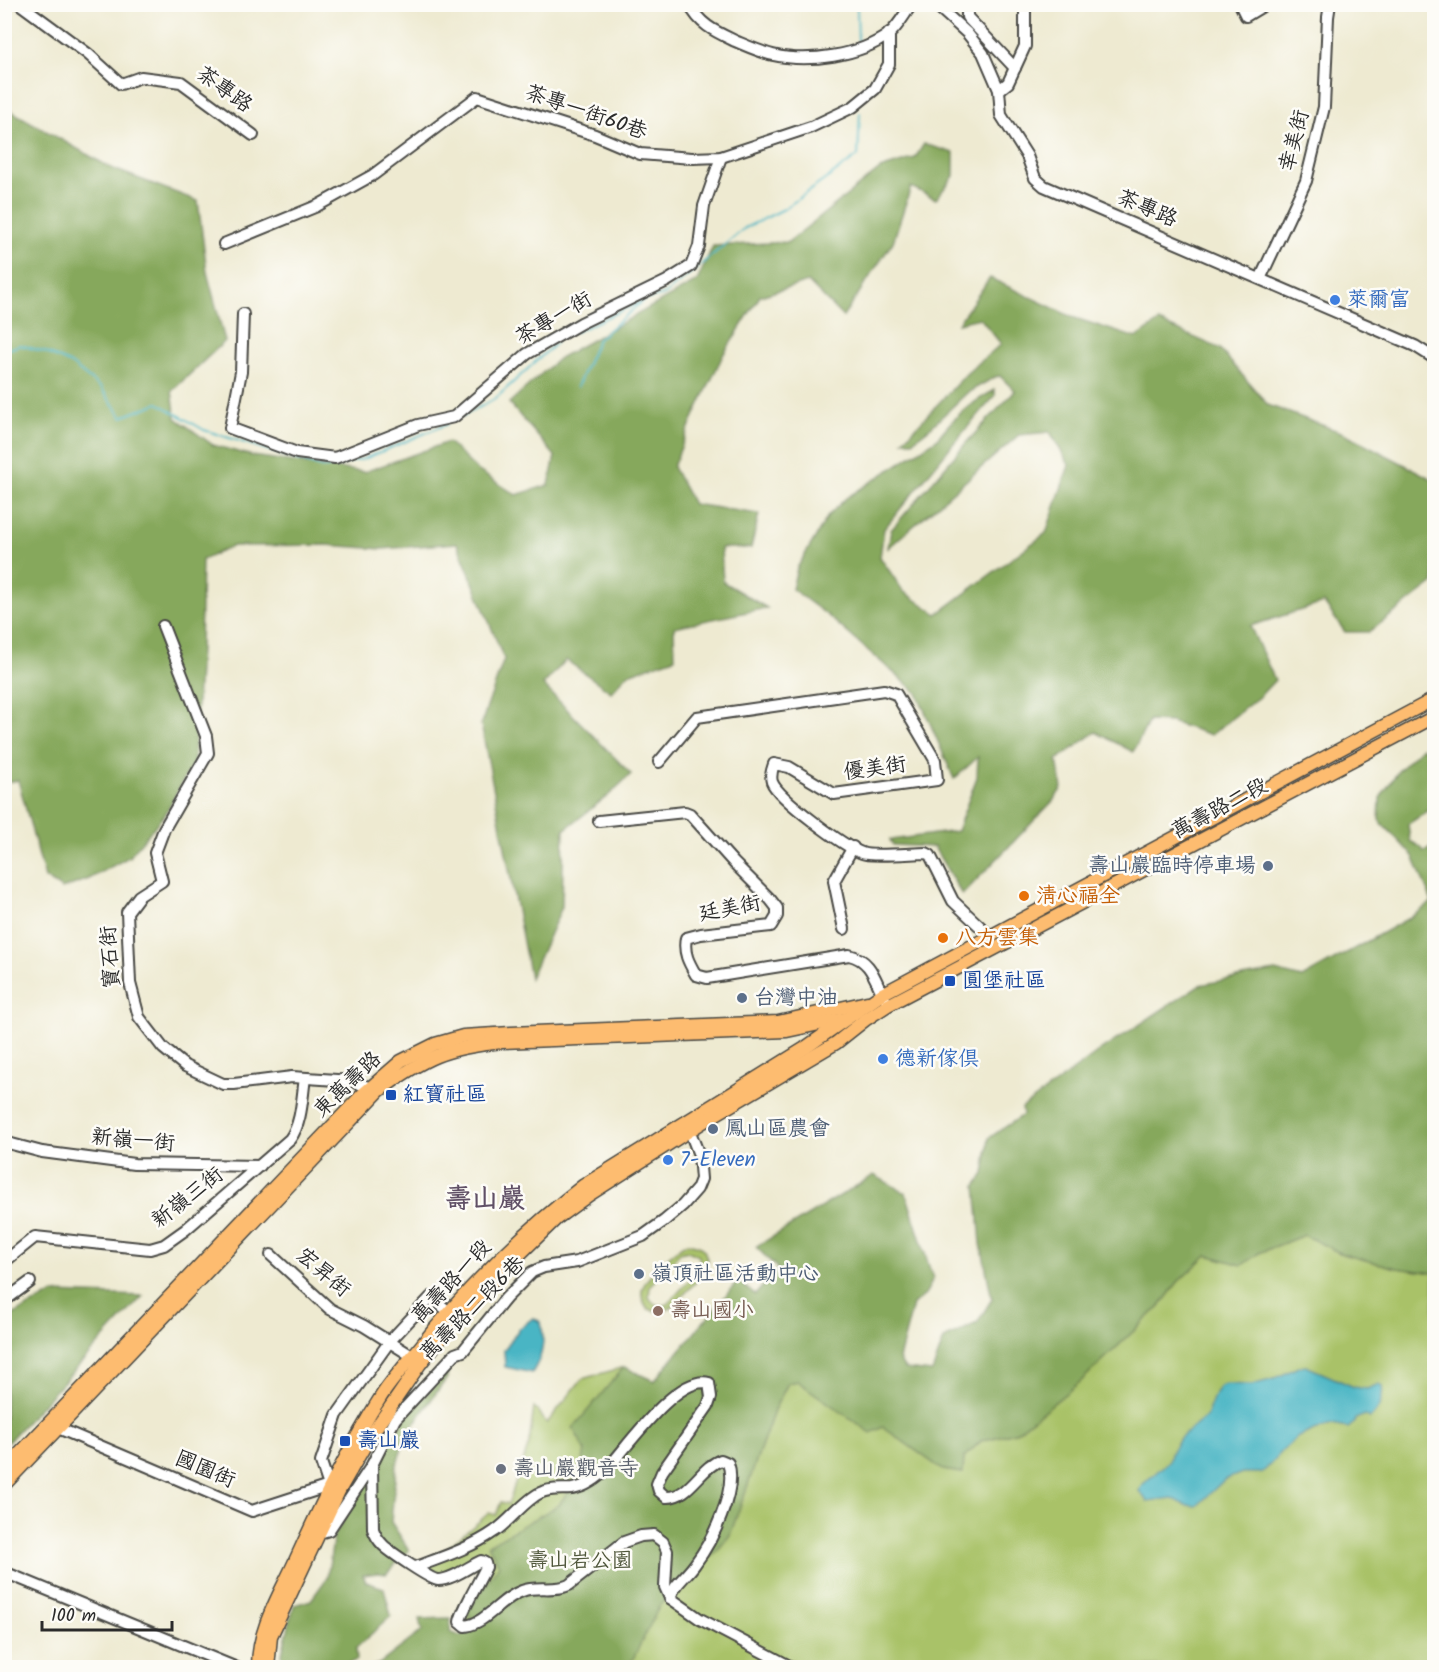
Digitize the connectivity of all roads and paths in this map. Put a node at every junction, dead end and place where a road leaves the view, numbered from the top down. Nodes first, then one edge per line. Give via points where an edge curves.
1 (20, 4) edge
2 (689, 4) edge
3 (912, 4) edge
4 (935, 4) edge
5 (967, 4) edge
6 (1025, 4) edge
7 (1240, 4) edge
8 (1266, 4) edge
9 (1330, 4) edge
10 (889, 33) junction
11 (1015, 68) junction
12 (999, 90) junction
13 (253, 135) dead end
14 (721, 157) junction
15 (224, 244) dead end
16 (1261, 277) junction
17 (243, 314) dead end
18 (1434, 358) edge
19 (163, 626) dead end
20 (1434, 699) edge
21 (1434, 717) edge
22 (659, 762) dead end
23 (599, 821) dead end
24 (853, 848) junction
25 (844, 929) dead end
26 (990, 936) junction
27 (882, 1000) junction
28 (850, 1018) junction
29 (865, 1020) junction
30 (794, 1029) junction
31 (805, 1048) junction
32 (305, 1078) junction
33 (375, 1089) junction
34 (688, 1126) junction
35 (4, 1143) edge
36 (260, 1166) junction
37 (271, 1255) dead end
38 (4, 1262) edge
39 (30, 1282) dead end
40 (4, 1301) edge
41 (448, 1311) junction
42 (390, 1341) junction
43 (412, 1356) junction
44 (58, 1428) junction
45 (372, 1465) junction
46 (4, 1470) edge
47 (4, 1485) edge
48 (334, 1489) junction
49 (315, 1531) junction
50 (416, 1567) junction
51 (4, 1572) edge
52 (670, 1598) junction
53 (237, 1668) edge
54 (258, 1668) edge
55 (268, 1668) edge
56 (793, 1668) edge

1 - 13 street, 茶專路 via 88,54 121,84 141,77 181,82
2 - 10 street via 696,18 712,30 774,55 809,58 853,52
3 - 10 street
4 - 12 street, 茶專路 via 983,53
5 - 11 street via 967,17
6 - 11 street via 1025,46
7 - 8 street via 1246,16
9 - 16 street, 幸美街 via 1324,107 1306,181
10 - 14 street via 889,64 875,89 853,107 811,127
11 - 12 street via 1008,83
12 - 16 street, 茶專路 via 1001,115 1027,156 1035,178 1044,186
14 - 15 street, 茶專一街60巷 via 640,154 595,135 477,97 374,175 317,206
14 - 17 street, 茶專一街 via 704,206 699,246 691,266 527,354 454,417 418,425 335,458 297,453 230,428 241,372
16 - 18 street, 茶專路 via 1416,346
19 - 32 street, 寶石街 via 206,735 208,753 164,829 156,853 162,881 139,896 127,912 130,983 139,1017 163,1048 185,1066 213,1080 234,1084
20 - 26 main road, 萬壽路二段
21 - 27 main road, 萬壽路二段
22 - 24 street, 優美街 via 697,717 884,690 896,694 935,760 937,780 834,794 789,767 774,764 771,772 777,791 793,806
23 - 27 street, 廷美街 via 690,814 777,908 771,926 686,938 687,961 696,975 706,978 849,955 865,961 871,969
24 - 25 street via 834,881
24 - 26 street, 優美街 via 862,854 930,855 954,901
26 - 27 main road, 萬壽路二段
27 - 28 main road, 萬壽路一段
27 - 29 main road, 萬壽路二段
27 - 33 main road, 東萬壽路 via 778,1022 463,1036 435,1044 401,1061
28 - 29 main road, 東萬壽路
28 - 30 main road, 東萬壽路
28 - 31 main road, 萬壽路一段
29 - 34 main road, 萬壽路一段 via 836,1043
30 - 31 main road
30 - 33 main road, 東萬壽路 via 467,1046 428,1059
31 - 34 main road, 萬壽路一段
32 - 33 street, 寶石街 via 352,1081
32 - 36 street, 新嶺三街 via 296,1132
33 - 44 main road, 東萬壽路
33 - 46 main road, 東萬壽路
34 - 41 main road, 萬壽路一段 via 584,1185 514,1244
34 - 45 street, 萬壽路二段6巷 via 699,1155 701,1179 683,1205 643,1236 577,1262 532,1272 464,1351 455,1354 408,1403 395,1419
34 - 48 main road, 萬壽路一段 via 564,1213 486,1287 393,1400
35 - 36 street, 新嶺一街 via 134,1164
36 - 38 street, 新嶺三街 via 164,1245 150,1249 34,1237
37 - 42 street, 宏昇街 via 330,1309
39 - 40 street
41 - 42 street via 431,1296
41 - 43 main road, 萬壽路一段
42 - 43 street, 宏昇街
42 - 48 street via 338,1415 321,1462
43 - 48 main road, 萬壽路一段 via 383,1393
44 - 47 main road, 東萬壽路
44 - 48 street, 國園街 via 252,1511
45 - 49 street, 萬壽路二段6巷 via 329,1530
45 - 50 street via 376,1537
48 - 49 main road, 萬壽路一段
49 - 54 main road, 萬壽路一段 via 263,1631
49 - 55 main road, 萬壽路一段 via 271,1635
50 - 52 street via 437,1580 481,1561 485,1563 460,1617 462,1625 468,1626 523,1590 560,1589 624,1542 654,1535 667,1551 664,1587
50 - 52 street via 482,1540 542,1492 572,1489 596,1479 666,1402 693,1385 706,1382 711,1392 708,1406 657,1484 666,1497 678,1495 711,1464 721,1460 728,1463 730,1482 712,1539
51 - 53 street
52 - 56 street via 700,1619

